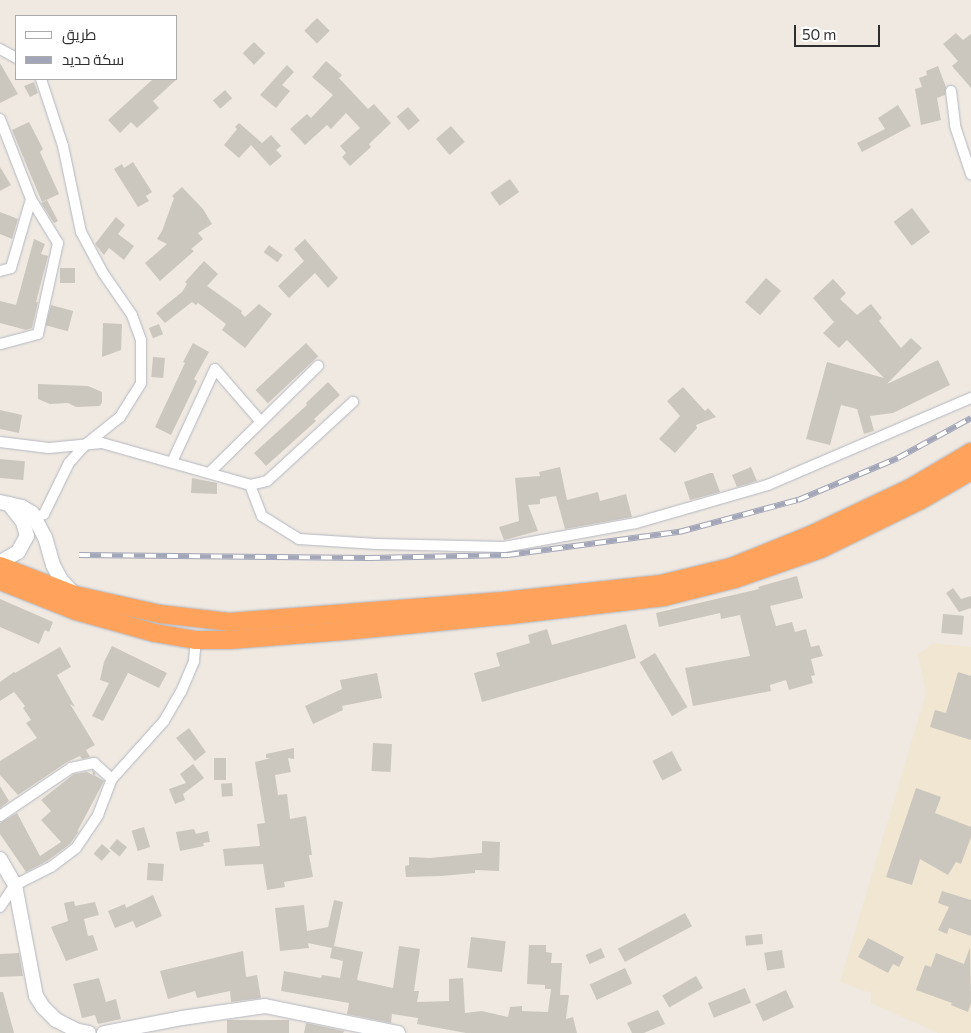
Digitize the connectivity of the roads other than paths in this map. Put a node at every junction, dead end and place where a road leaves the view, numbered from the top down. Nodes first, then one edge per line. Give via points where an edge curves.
1 (0, 49) edge
2 (15, 57) edge
3 (41, 80) edge
4 (951, 91) dead end
5 (0, 119) edge
6 (971, 174) edge
7 (30, 199) junction
8 (0, 271) edge
9 (0, 344) edge
10 (318, 366) dead end
11 (971, 398) edge
12 (353, 402) dead end
13 (261, 422) junction
14 (0, 442) edge
15 (85, 445) junction
16 (971, 452) edge
17 (172, 462) junction
18 (971, 470) edge
19 (209, 473) junction
20 (250, 485) junction
21 (4, 503) edge
22 (30, 520) junction
23 (0, 562) edge
24 (0, 566) edge
25 (0, 581) edge
26 (75, 595) junction
27 (196, 640) junction
28 (112, 779) junction
29 (0, 816) edge
30 (0, 859) edge
31 (15, 885) junction
32 (0, 907) edge
33 (89, 1033) edge
34 (104, 1033) edge
35 (398, 1033) edge

1 - 2 street
3 - 15 street via 63,146 81,232 103,273 132,315 141,340 141,383 120,417
4 - 6 street via 954,126
5 - 7 street
7 - 8 street via 11,268
7 - 9 street via 58,243 38,334
10 - 13 street
11 - 20 street via 768,485 636,523 504,547 299,540 262,516
12 - 20 street via 267,481
13 - 17 street via 214,369
13 - 19 street
14 - 15 street via 49,448
15 - 17 street via 102,443
15 - 22 street via 69,463 44,514
16 - 26 highway via 912,487 813,534 731,567 661,584 512,600 229,622 160,614
17 - 19 street
18 - 27 highway via 921,500 821,550 734,579 664,597 345,631
19 - 20 street
21 - 22 main road
22 - 23 main road via 24,544 11,558
22 - 26 main road via 61,580
24 - 26 highway
25 - 27 highway via 76,611 155,634
27 - 28 street via 194,661 164,722
28 - 29 street via 94,764 71,768
28 - 31 street via 98,815 76,848 51,867
30 - 31 main road
31 - 32 street
31 - 33 main road via 36,996 56,1020
34 - 35 main road via 265,1006

